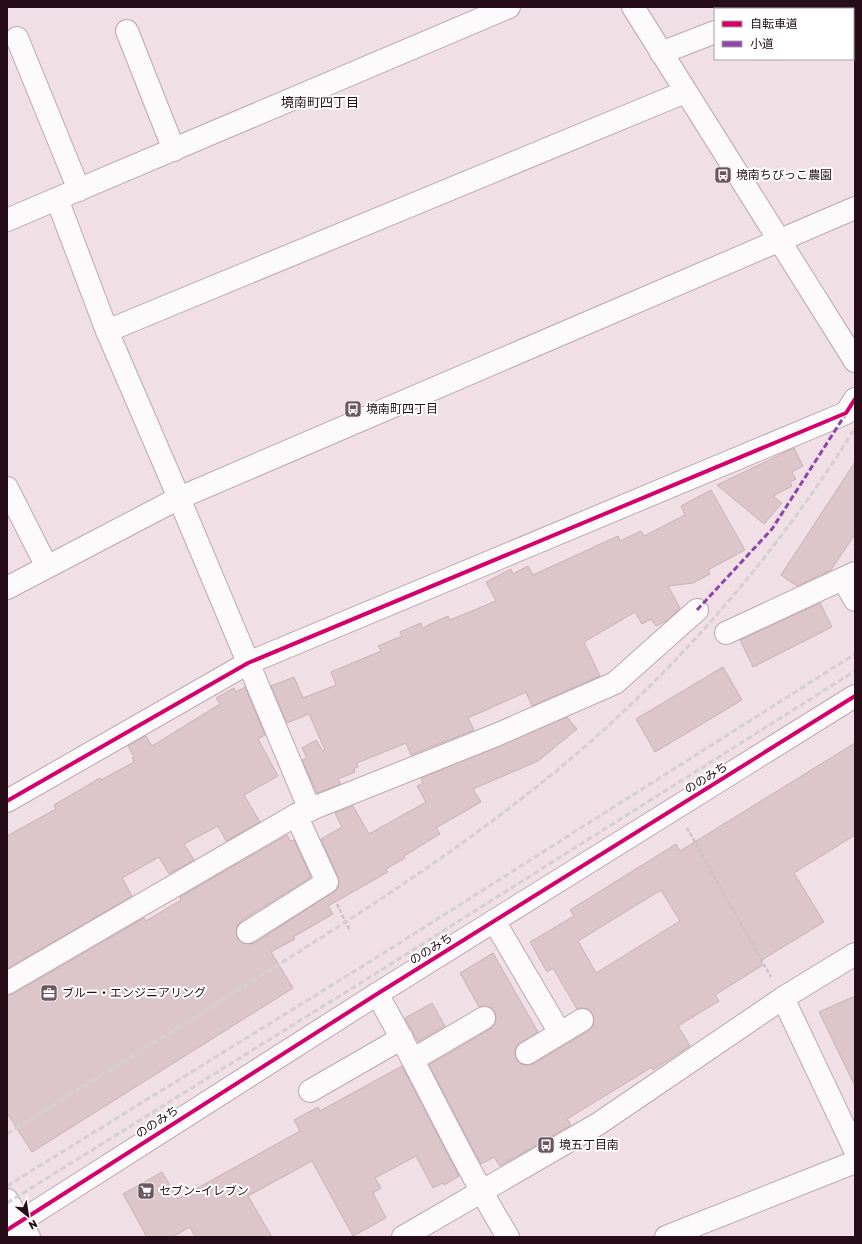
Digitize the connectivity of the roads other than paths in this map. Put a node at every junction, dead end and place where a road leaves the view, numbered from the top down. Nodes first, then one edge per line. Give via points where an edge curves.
1 (509, 7) edge
2 (633, 7) edge
3 (127, 31) dead end
4 (714, 32) edge
5 (17, 38) dead end
6 (661, 53) junction
7 (685, 92) junction
8 (174, 150) junction
9 (79, 190) junction
10 (56, 199) junction
11 (855, 208) edge
12 (7, 220) edge
13 (779, 242) junction
14 (106, 331) junction
15 (855, 361) edge
16 (855, 400) edge
17 (7, 488) edge
18 (179, 498) junction
19 (47, 567) junction
20 (849, 576) edge
21 (7, 588) edge
22 (855, 600) edge
23 (697, 610) dead end
24 (726, 632) dead end
25 (248, 663) junction
26 (855, 696) edge
27 (7, 801) edge
28 (303, 813) junction
29 (494, 921) junction
30 (248, 932) dead end
31 (855, 954) edge
32 (7, 983) edge
33 (377, 994) junction
34 (783, 998) junction
35 (484, 1018) dead end
36 (582, 1020) dead end
37 (560, 1033) junction
38 (402, 1038) junction
39 (527, 1053) dead end
40 (414, 1059) junction
41 (310, 1091) dead end
42 (855, 1150) edge
43 (855, 1162) edge
44 (481, 1192) junction
45 (7, 1200) edge
46 (19, 1230) edge
47 (403, 1237) edge
48 (508, 1237) edge
49 (666, 1237) edge

1 - 8 street
2 - 6 street
3 - 8 street
4 - 6 street
5 - 9 street
6 - 7 street
7 - 13 street
7 - 14 street
8 - 9 street
9 - 10 street
10 - 12 street
10 - 14 street
11 - 13 street
13 - 15 street
13 - 18 street
14 - 18 street
16 - 25 street via 846,413
17 - 19 street
18 - 19 street
18 - 25 street
19 - 21 street
20 - 22 street
20 - 24 street
23 - 28 street via 615,683 496,735
25 - 27 street
25 - 28 street
26 - 29 street, ののみち
28 - 30 street via 327,882
28 - 32 street
29 - 33 street, ののみち
29 - 37 street
31 - 34 street
33 - 38 street
33 - 46 street, ののみち
34 - 42 street
34 - 44 street via 598,1124
35 - 40 street
36 - 37 street
37 - 39 street
38 - 40 street
38 - 41 street
40 - 44 street
43 - 49 street
44 - 47 street
44 - 48 street
45 - 46 street

